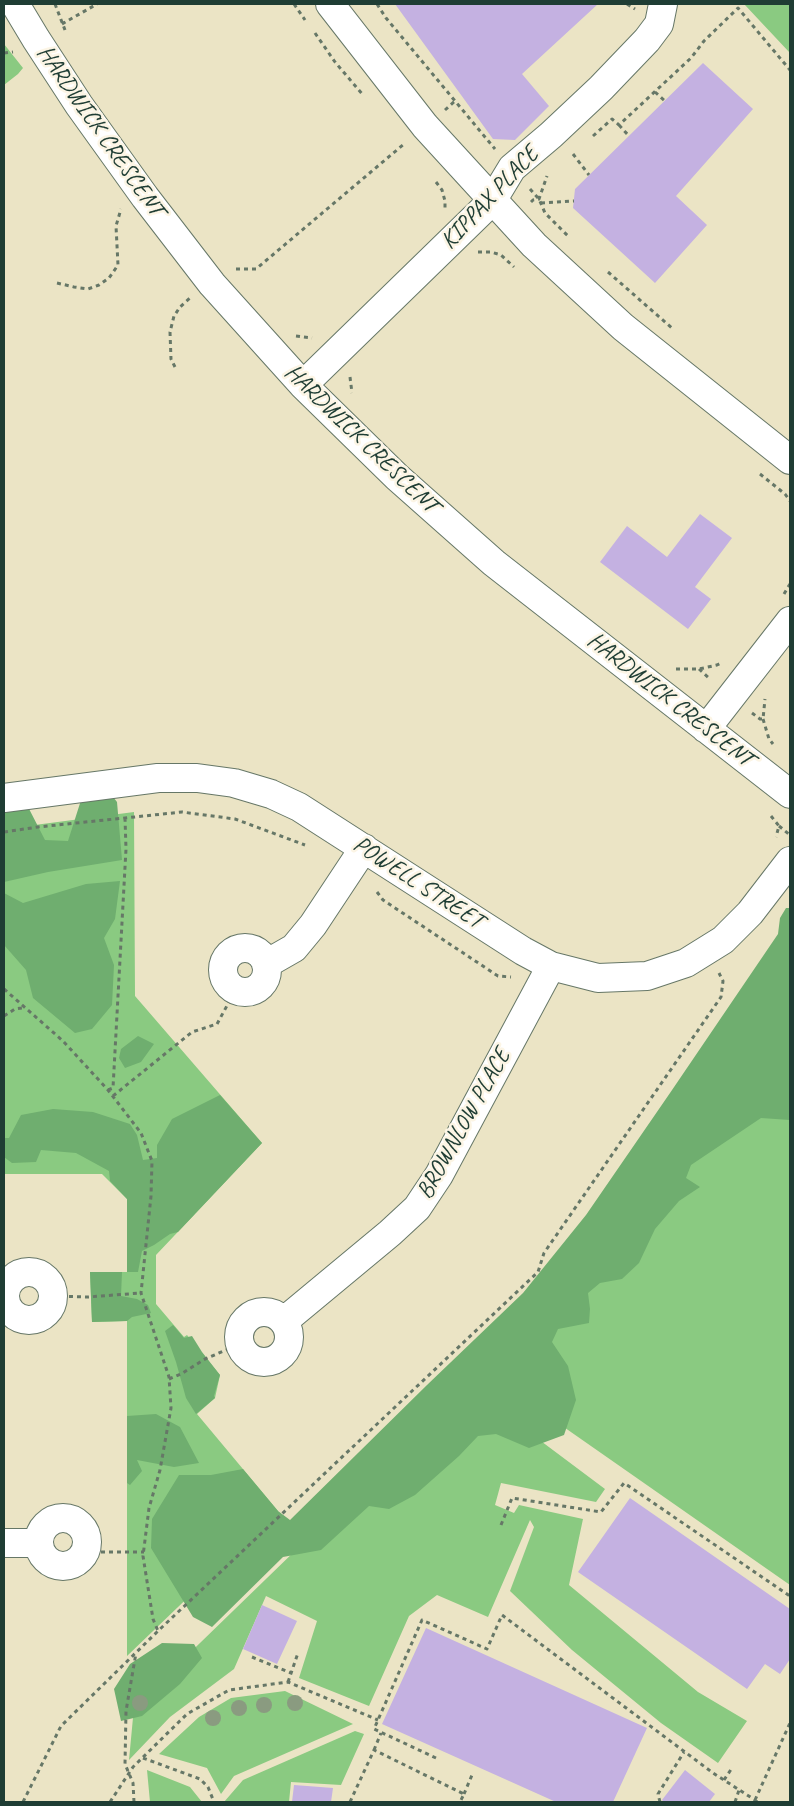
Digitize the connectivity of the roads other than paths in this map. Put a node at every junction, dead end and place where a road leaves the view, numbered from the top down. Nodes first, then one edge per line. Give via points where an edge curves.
1 (15, 4) edge
2 (330, 4) edge
3 (663, 4) edge
4 (492, 201) junction
5 (303, 385) junction
6 (790, 460) edge
7 (785, 610) edge
8 (706, 729) junction
9 (790, 794) edge
10 (4, 798) edge
11 (783, 852) edge
12 (358, 857) junction
13 (266, 964) junction
14 (550, 966) junction
15 (4, 1296) edge
16 (53, 1296) road end
17 (284, 1321) junction
18 (4, 1543) edge
19 (39, 1543) junction

1 - 5 street, HARDWICK CRESCENT via 79,105 145,197 212,284
2 - 4 street via 425,126
3 - 4 street, KIPPAX PLACE via 659,24 647,40 594,95 512,168
4 - 5 street, KIPPAX PLACE
4 - 6 street via 534,245 624,327
5 - 8 street, HARDWICK CRESCENT via 397,477 494,563
7 - 8 street
8 - 9 street, HARDWICK CRESCENT
10 - 12 street, POWELL STREET via 158,778 197,778 234,783 300,807
11 - 14 street, POWELL STREET via 750,913 723,940 686,963 647,976 598,978
12 - 13 street via 294,948
12 - 14 street, POWELL STREET
13 - 13 street via 260,954 248,948 236,950 226,958 222,970 225,982 235,991 247,993 259,988 266,977
14 - 17 street, BROWNLOW PLACE via 440,1175 418,1208
15 - 16 street via 12,1314 29,1320 46,1313
17 - 17 street via 289,1333 288,1347 280,1357 268,1362 254,1361 244,1353 240,1344 240,1327 248,1317 267,1312
18 - 19 street
19 - 19 street via 46,1559 63,1566 80,1560 87,1541 78,1524 60,1518 45,1526

